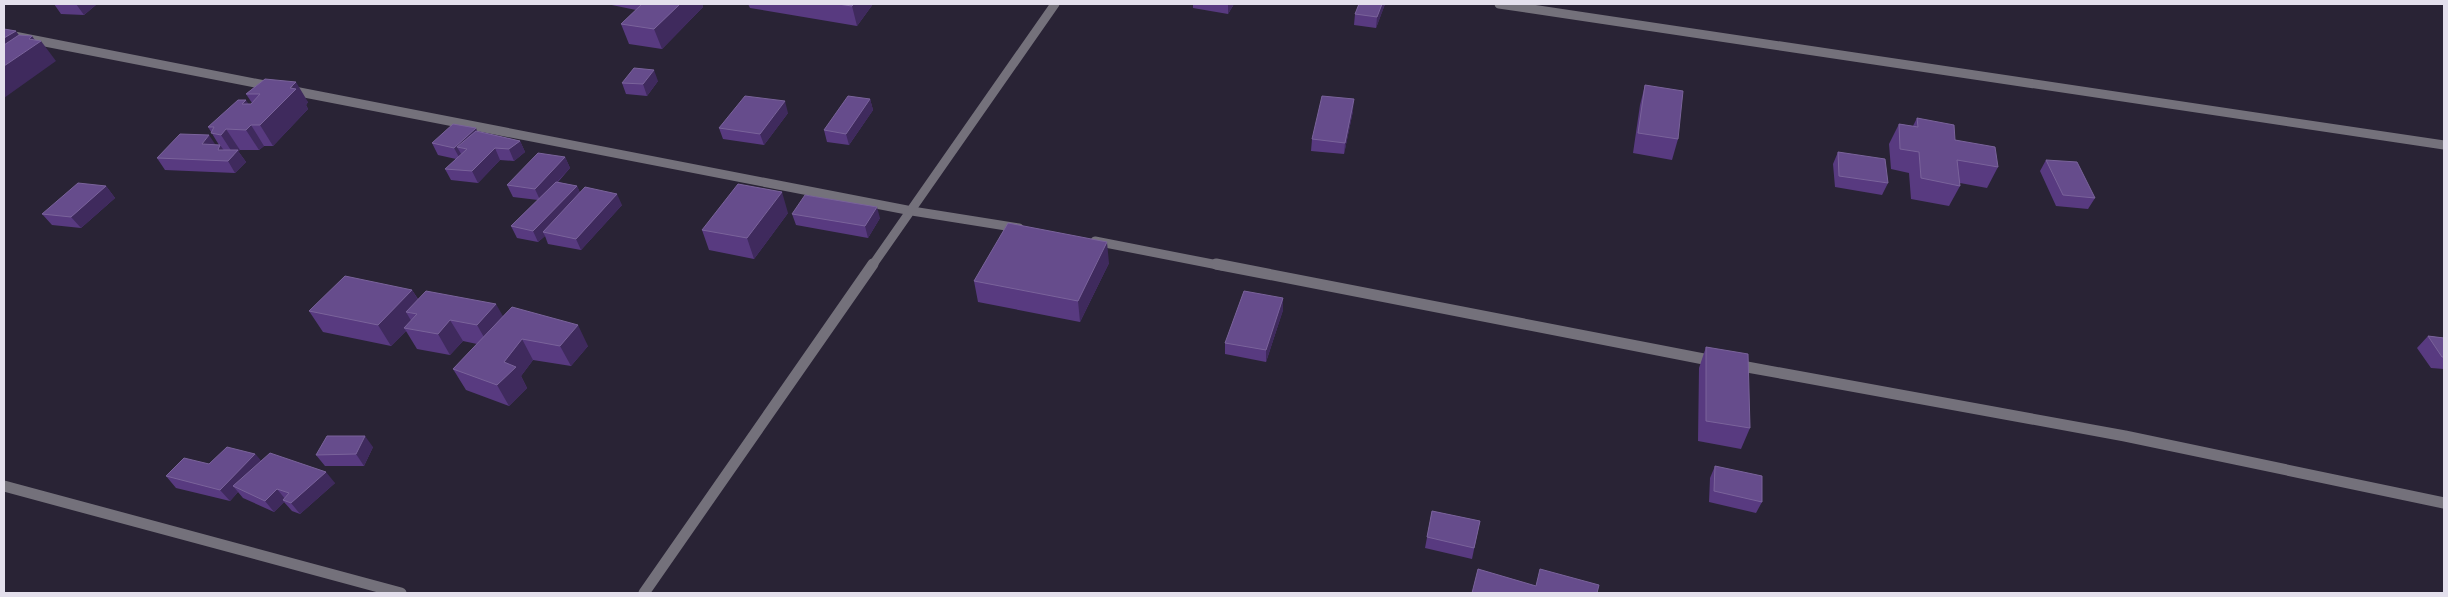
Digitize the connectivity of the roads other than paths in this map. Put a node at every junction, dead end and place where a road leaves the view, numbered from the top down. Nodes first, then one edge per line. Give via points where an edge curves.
1 (1055, 4) edge
2 (1499, 4) edge
3 (4, 34) edge
4 (2444, 145) edge
5 (912, 211) junction
6 (1031, 229) edge
7 (1089, 240) edge
8 (4, 486) edge
9 (2444, 503) edge
10 (402, 593) edge
11 (644, 593) edge

1 - 5 street
2 - 4 street
3 - 5 street
5 - 6 street
5 - 11 street
7 - 9 street via 1563,333 2125,436
8 - 10 street

